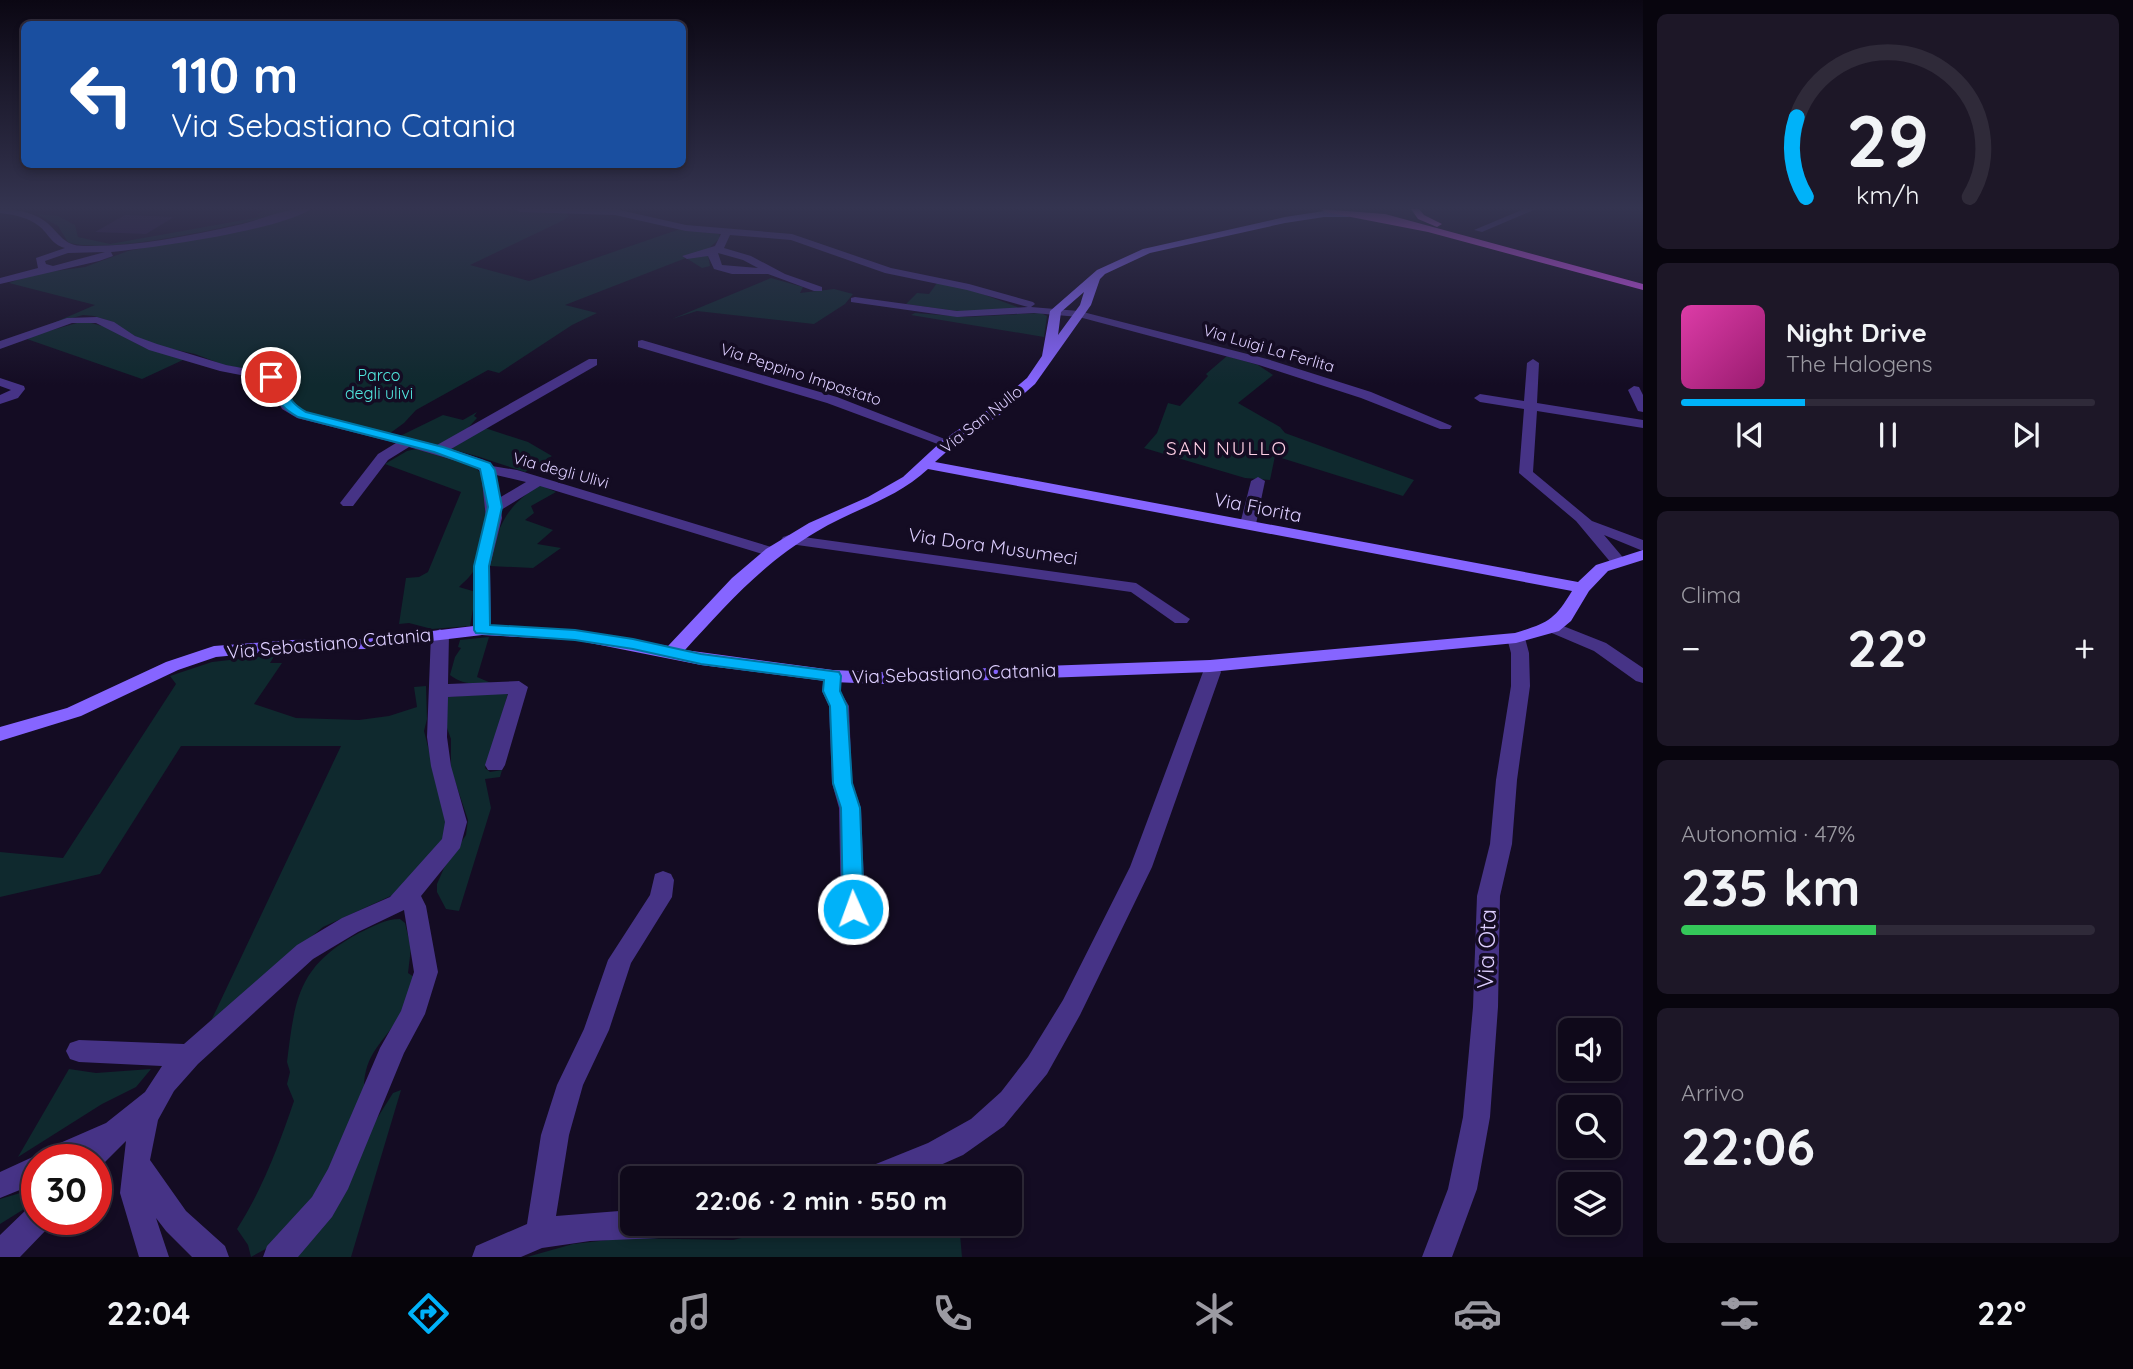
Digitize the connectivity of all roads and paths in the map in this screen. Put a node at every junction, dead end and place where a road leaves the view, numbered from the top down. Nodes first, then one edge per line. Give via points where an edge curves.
1 (25, 268) edge
2 (50, 268) joint
3 (54, 268) edge
4 (719, 268) edge
5 (763, 268) edge
6 (880, 268) edge
7 (1110, 268) edge
8 (1573, 268) edge
9 (1598, 268) edge
10 (768, 271) junction
11 (1095, 277) junction
12 (1643, 280) edge
13 (0, 281) edge
14 (1643, 287) edge
15 (818, 289) dead end
16 (855, 300) dead end
17 (1056, 311) junction
18 (1074, 322) junction
19 (1053, 328) junction
20 (642, 344) dead end
21 (0, 345) edge
22 (1048, 356) junction
23 (1216, 359) dead end
24 (593, 362) dead end
25 (1533, 363) dead end
26 (0, 382) edge
27 (1634, 390) dead end
28 (1480, 397) dead end
29 (0, 400) edge
30 (1530, 406) junction
31 (1643, 408) edge
32 (1643, 424) edge
33 (1445, 426) dead end
34 (407, 442) junction
35 (948, 443) junction
36 (439, 450) junction
37 (927, 465) junction
38 (488, 470) junction
39 (538, 481) junction
40 (1258, 481) dead end
41 (348, 503) dead end
42 (495, 507) junction
43 (1581, 518) junction
44 (1248, 524) junction
45 (789, 540) junction
46 (772, 552) junction
47 (1641, 552) edge
48 (1618, 561) junction
49 (1582, 588) junction
50 (1181, 619) dead end
51 (1553, 627) junction
52 (482, 630) junction
53 (440, 634) junction
54 (1516, 638) junction
55 (673, 652) junction
56 (1210, 666) junction
57 (833, 676) junction
58 (1643, 677) edge
59 (438, 691) junction
60 (0, 734) edge
61 (495, 765) dead end
62 (663, 880) dead end
63 (408, 894) junction
64 (853, 909) dead end
65 (79, 1051) dead end
66 (189, 1056) junction
67 (154, 1098) junction
68 (118, 1130) junction
69 (88, 1144) edge
70 (105, 1144) edge
71 (136, 1164) junction
72 (906, 1166) edge
73 (21, 1176) edge
74 (2, 1185) dead end
75 (620, 1225) edge
76 (541, 1233) junction
77 (21, 1235) edge
78 (0, 1256) edge
79 (154, 1257) edge
80 (214, 1257) edge
81 (278, 1257) edge
82 (487, 1257) edge
83 (1437, 1257) edge

1 - 13 street
2 - 3 street
2 - 13 street
4 - 10 street
5 - 10 street
6 - 17 street
7 - 11 main road
8 - 14 main road
9 - 12 main road
10 - 15 street
11 - 17 main road
11 - 18 main road
16 - 17 street via 957,314
17 - 18 street
17 - 19 main road, Via San Nullo
18 - 19 street
18 - 22 main road
18 - 23 street
18 - 33 street, Via Luigi La Ferlita via 1262,362
19 - 22 main road, Via San Nullo
20 - 35 street, Via Peppino Impastato via 832,400
21 - 34 street, Via degli Ulivi via 71,320 102,321 153,347 271,377 287,406 302,415
22 - 35 main road, Via San Nullo via 1023,388
24 - 36 street
25 - 30 street
26 - 29 street via 19,389
27 - 31 street
28 - 30 street
30 - 32 street
30 - 43 street via 1526,473
34 - 36 street, Via degli Ulivi
34 - 41 street via 383,457
35 - 37 main road, Via San Nullo
36 - 38 street, Via degli Ulivi
37 - 44 main road, Via Fiorita
37 - 45 main road, Via San Nullo via 889,492
38 - 39 street, Via degli Ulivi
38 - 42 street
39 - 42 street
39 - 46 street, Via degli Ulivi
40 - 44 street
42 - 52 street via 482,566
43 - 47 street
43 - 48 street
44 - 49 main road, Via Fiorita
45 - 46 main road, Via San Nullo
45 - 50 street, Via Dora Musumeci via 1136,588
46 - 55 main road, Via San Nullo via 744,575
47 - 48 main road
48 - 49 main road via 1601,568
49 - 51 main road
51 - 54 main road, Via Sebastiano Catania
51 - 58 street via 1600,647
52 - 53 main road, Via Sebastiano Catania
52 - 55 main road, Via Sebastiano Catania via 575,635
53 - 59 street
53 - 60 main road, Via Sebastiano Catania via 365,644 214,652 172,666 74,712
54 - 56 main road, Via Sebastiano Catania
54 - 83 street, Via Ota via 1521,652 1518,692 1499,853 1485,922 1487,969 1474,1145 1451,1230
55 - 57 main road, Via Sebastiano Catania
56 - 57 main road, Via Sebastiano Catania
56 - 72 street via 1212,672 1136,878 1037,1068 971,1136
57 - 64 street via 842,783 850,808
59 - 61 street via 519,687
59 - 63 street via 437,737 456,832
62 - 76 street via 661,897 620,960 596,1030 570,1085 555,1135
63 - 66 street via 305,952
63 - 81 street via 415,906 426,972 412,1014 338,1179 322,1207
65 - 66 street
66 - 67 street
67 - 68 street
67 - 71 street via 139,1139
68 - 69 street
68 - 70 street
71 - 79 street via 134,1193
71 - 80 street via 176,1222
73 - 74 street
75 - 76 street
76 - 82 street
77 - 78 street

